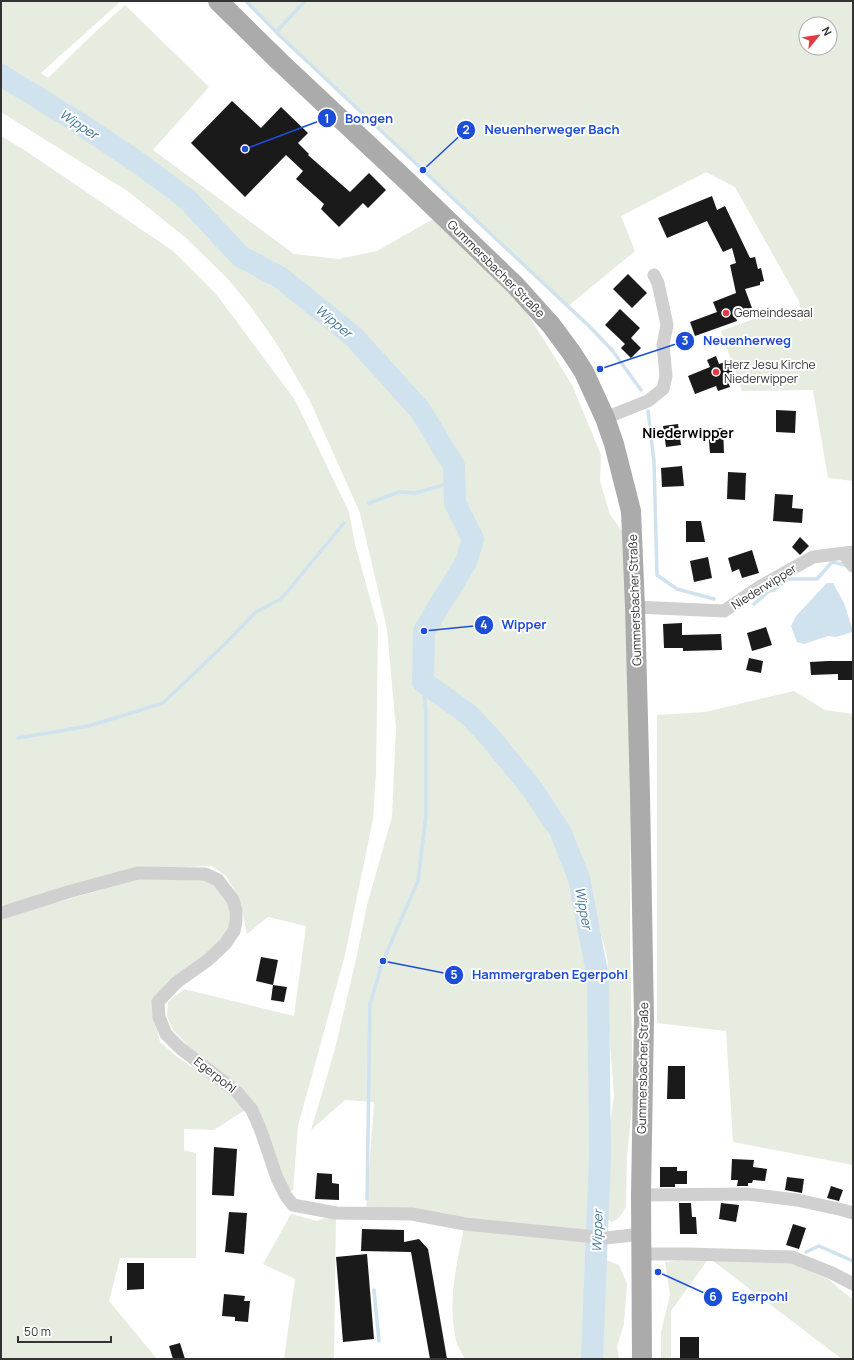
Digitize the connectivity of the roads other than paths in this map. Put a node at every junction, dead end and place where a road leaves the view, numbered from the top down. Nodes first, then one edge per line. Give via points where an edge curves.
1 (218, 1) edge
2 (654, 275) dead end
3 (605, 418) junction
4 (848, 553) edge
5 (853, 566) edge
6 (635, 607) junction
7 (1, 913) edge
8 (641, 1195) junction
9 (853, 1213) edge
10 (642, 1234) junction
11 (642, 1254) junction
12 (853, 1284) edge
13 (642, 1359) edge

1 - 3 main road, Gummersbacher Straße via 515,285 571,352 584,372
2 - 3 street via 667,325 663,345 666,376 663,389 648,400
3 - 6 main road, Gummersbacher Straße via 631,511
4 - 5 street, Niederwipper
4 - 6 street, Niederwipper via 813,557 761,586 724,611
6 - 8 main road, Gummersbacher Straße via 644,1019
7 - 10 street, Egerpohl via 138,873 205,874 218,880 233,900 236,911 234,931 208,960 177,982 158,1002 159,1016 166,1034 237,1092 252,1110 277,1178 293,1205 336,1213 412,1214 465,1224 606,1238
8 - 9 street via 748,1194 797,1200
8 - 10 main road, Gummersbacher Straße
10 - 11 main road, Gummersbacher Straße
11 - 12 street via 792,1258
11 - 13 main road, Gummersbacher Straße

